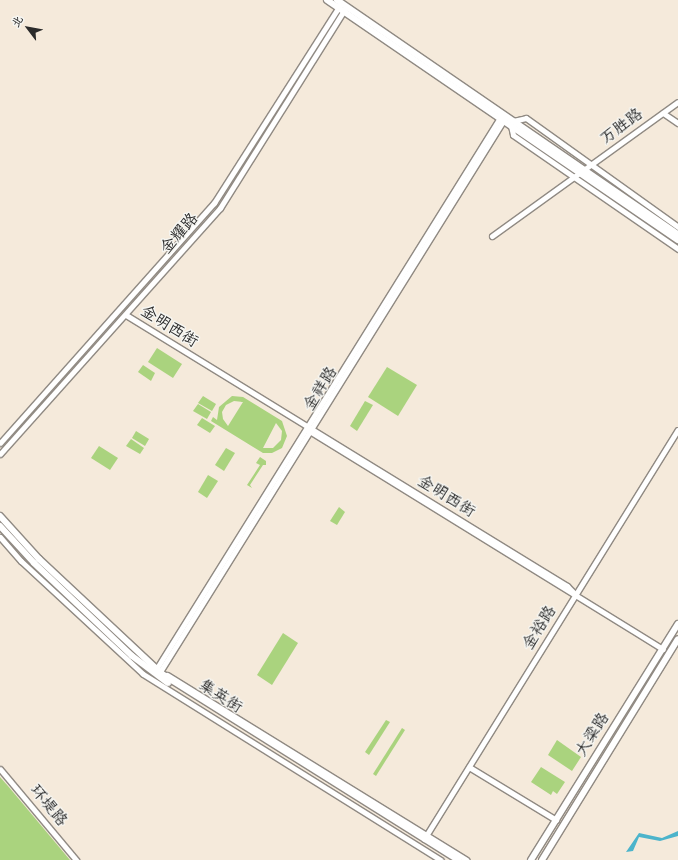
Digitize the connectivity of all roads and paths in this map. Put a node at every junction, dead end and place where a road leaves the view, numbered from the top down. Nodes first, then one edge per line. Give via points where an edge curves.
1 (327, 0) edge
2 (339, 3) edge
3 (346, 9) junction
4 (678, 102) edge
5 (663, 113) junction
6 (503, 117) junction
7 (678, 122) edge
8 (512, 124) junction
9 (586, 170) junction
10 (575, 178) junction
11 (678, 227) edge
12 (678, 234) edge
13 (492, 236) dead end
14 (678, 240) edge
15 (678, 249) edge
16 (126, 315) junction
17 (309, 429) junction
18 (678, 430) edge
19 (0, 443) edge
20 (0, 454) edge
21 (0, 516) edge
22 (0, 526) edge
23 (0, 537) edge
24 (576, 595) junction
25 (678, 624) edge
26 (678, 639) edge
27 (663, 649) junction
28 (157, 672) junction
29 (469, 767) junction
30 (0, 769) edge
31 (556, 820) junction
32 (426, 837) junction
33 (76, 860) edge
34 (441, 860) edge
35 (451, 860) edge
36 (458, 860) edge
37 (467, 860) edge
38 (531, 860) edge
39 (542, 860) edge

1 - 2 main road
2 - 3 main road
2 - 19 street, 金耀路 via 211,207
3 - 6 main road
3 - 16 street, 金耀路 via 229,196
4 - 5 street, 万胜路
5 - 7 street
5 - 9 street, 万胜路
6 - 8 main road
6 - 17 street, 金祥路
8 - 9 main road
8 - 9 street via 526,118 576,152
8 - 10 street via 513,134
9 - 10 street, 万胜路
9 - 11 street
9 - 12 main road
9 - 14 main road
10 - 13 street, 万胜路
10 - 15 street
16 - 17 street, 金明西街
16 - 20 street, 金耀路
17 - 24 street, 金明西街
17 - 28 street, 金祥路
18 - 24 street, 金裕路
21 - 28 main road, 集英街 via 39,559
22 - 28 main road, 集英街 via 50,579
23 - 34 street via 21,561 143,674
24 - 27 street, 金明西街
24 - 29 street, 金裕路
25 - 27 main road, 大梁路
26 - 39 main road, 大梁路
27 - 31 main road, 大梁路
28 - 32 main road, 集英街
28 - 35 main road, 集英街
29 - 31 street
29 - 32 street, 金裕路
30 - 33 street, 环堤路
31 - 38 main road, 大梁路
32 - 36 main road, 集英街
32 - 37 street

